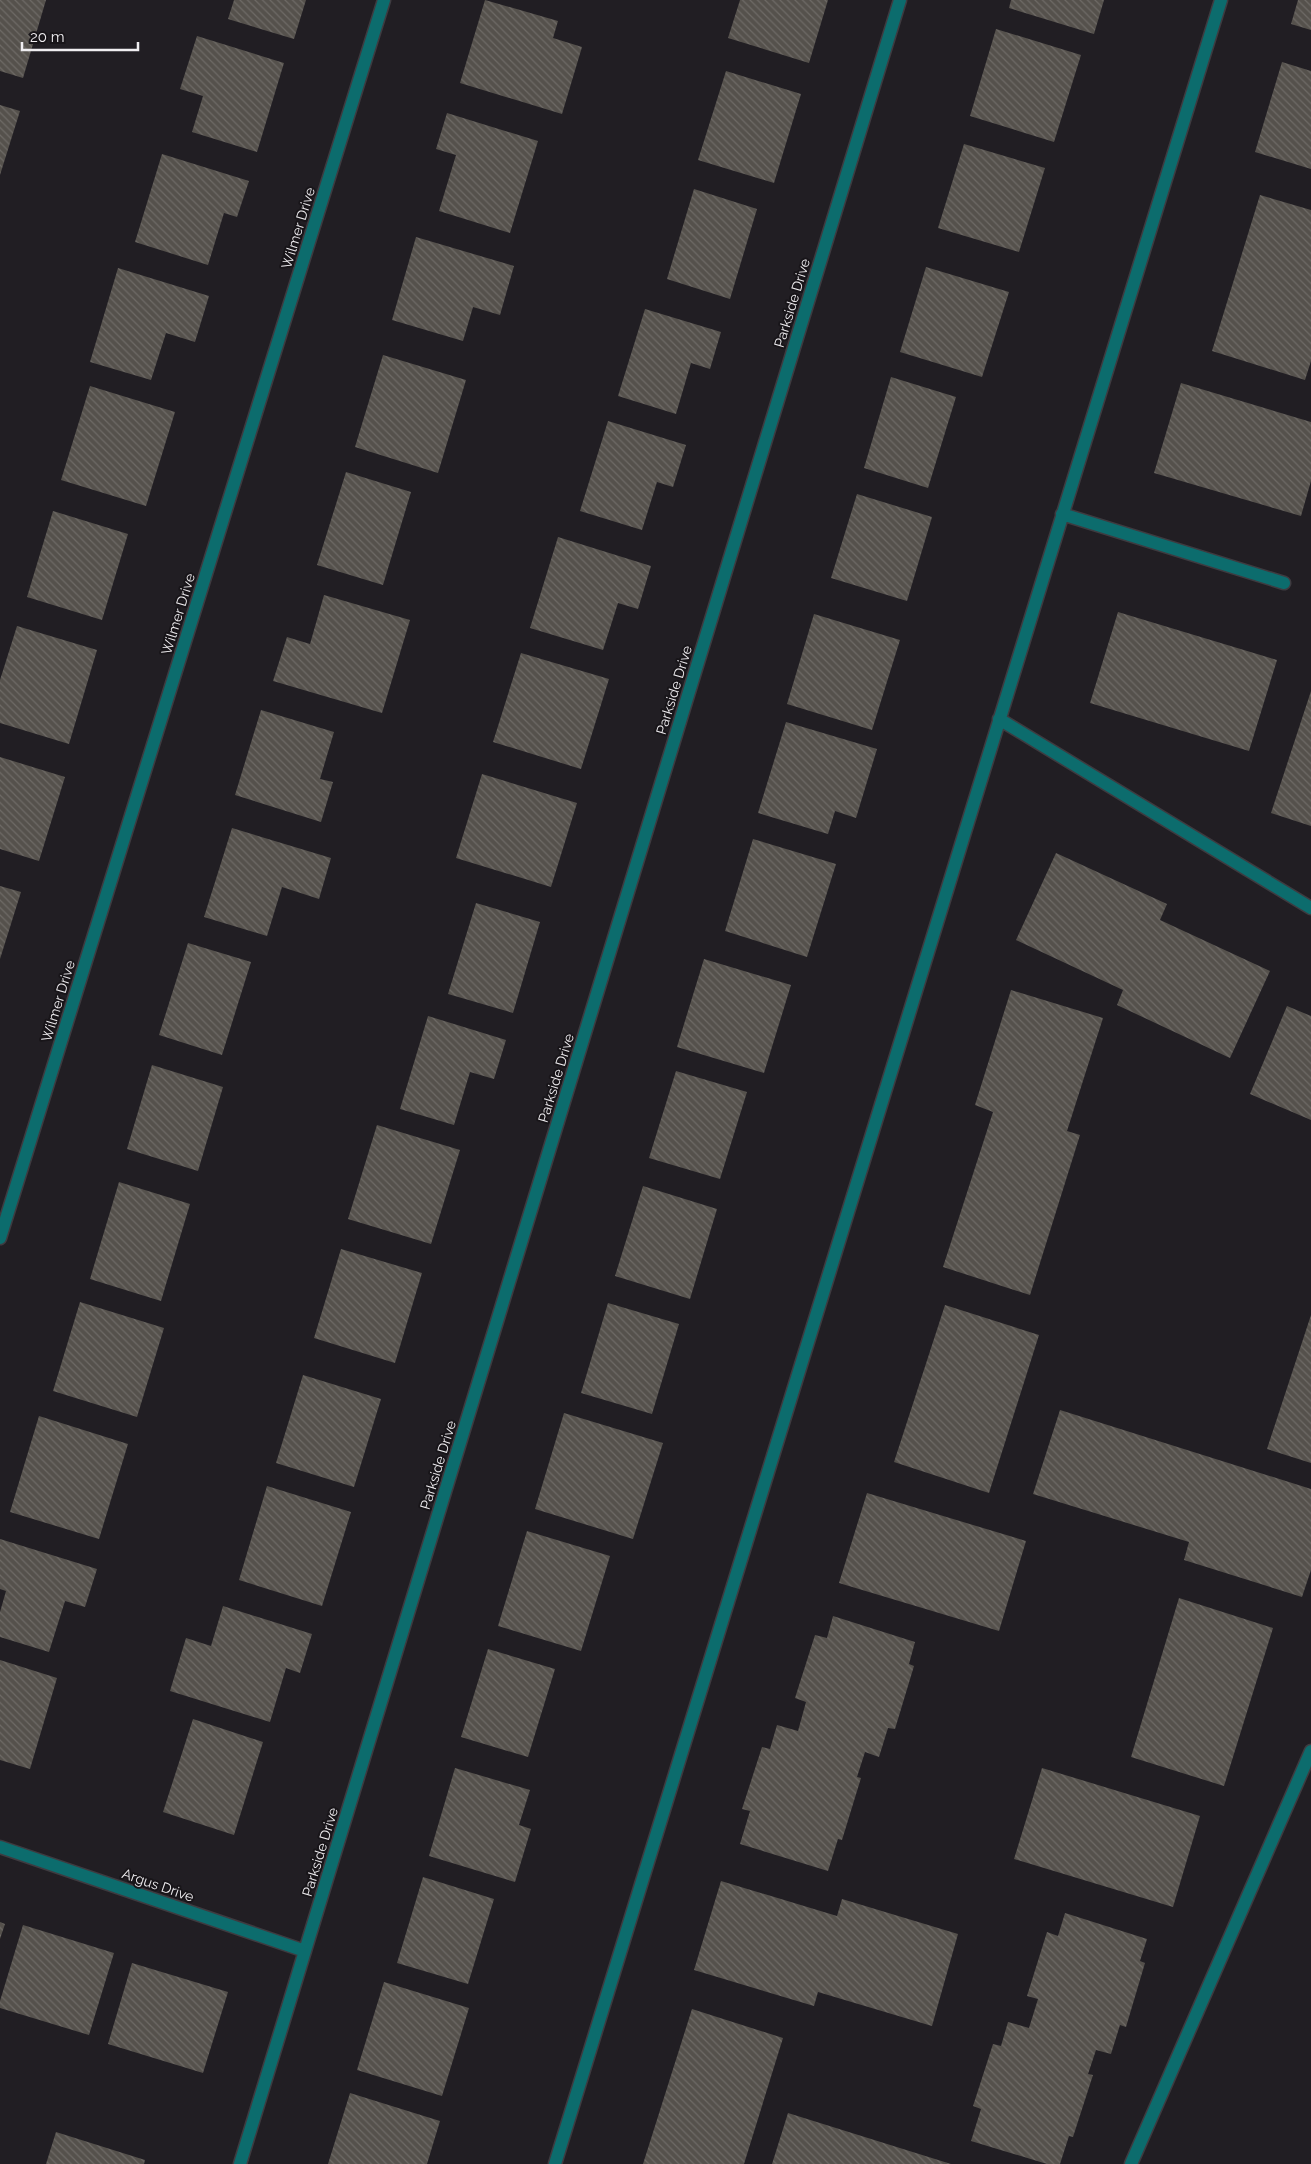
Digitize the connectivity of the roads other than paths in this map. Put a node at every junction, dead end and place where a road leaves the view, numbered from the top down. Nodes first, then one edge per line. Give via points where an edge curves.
1 (384, 0) edge
2 (900, 0) edge
3 (1221, 0) edge
4 (1062, 514) junction
5 (1284, 583) dead end
6 (999, 719) junction
7 (1311, 908) edge
8 (0, 1238) edge
9 (1311, 1751) edge
10 (0, 1847) edge
11 (306, 1951) junction
12 (240, 2164) edge
13 (555, 2164) edge
14 (1131, 2164) edge

1 - 8 street, Wilmer Drive
2 - 11 street, Parkside Drive
3 - 4 street
4 - 5 street
4 - 6 street
6 - 7 street
6 - 13 street
9 - 14 street
10 - 11 street, Argus Drive
11 - 12 street, Parkside Drive

